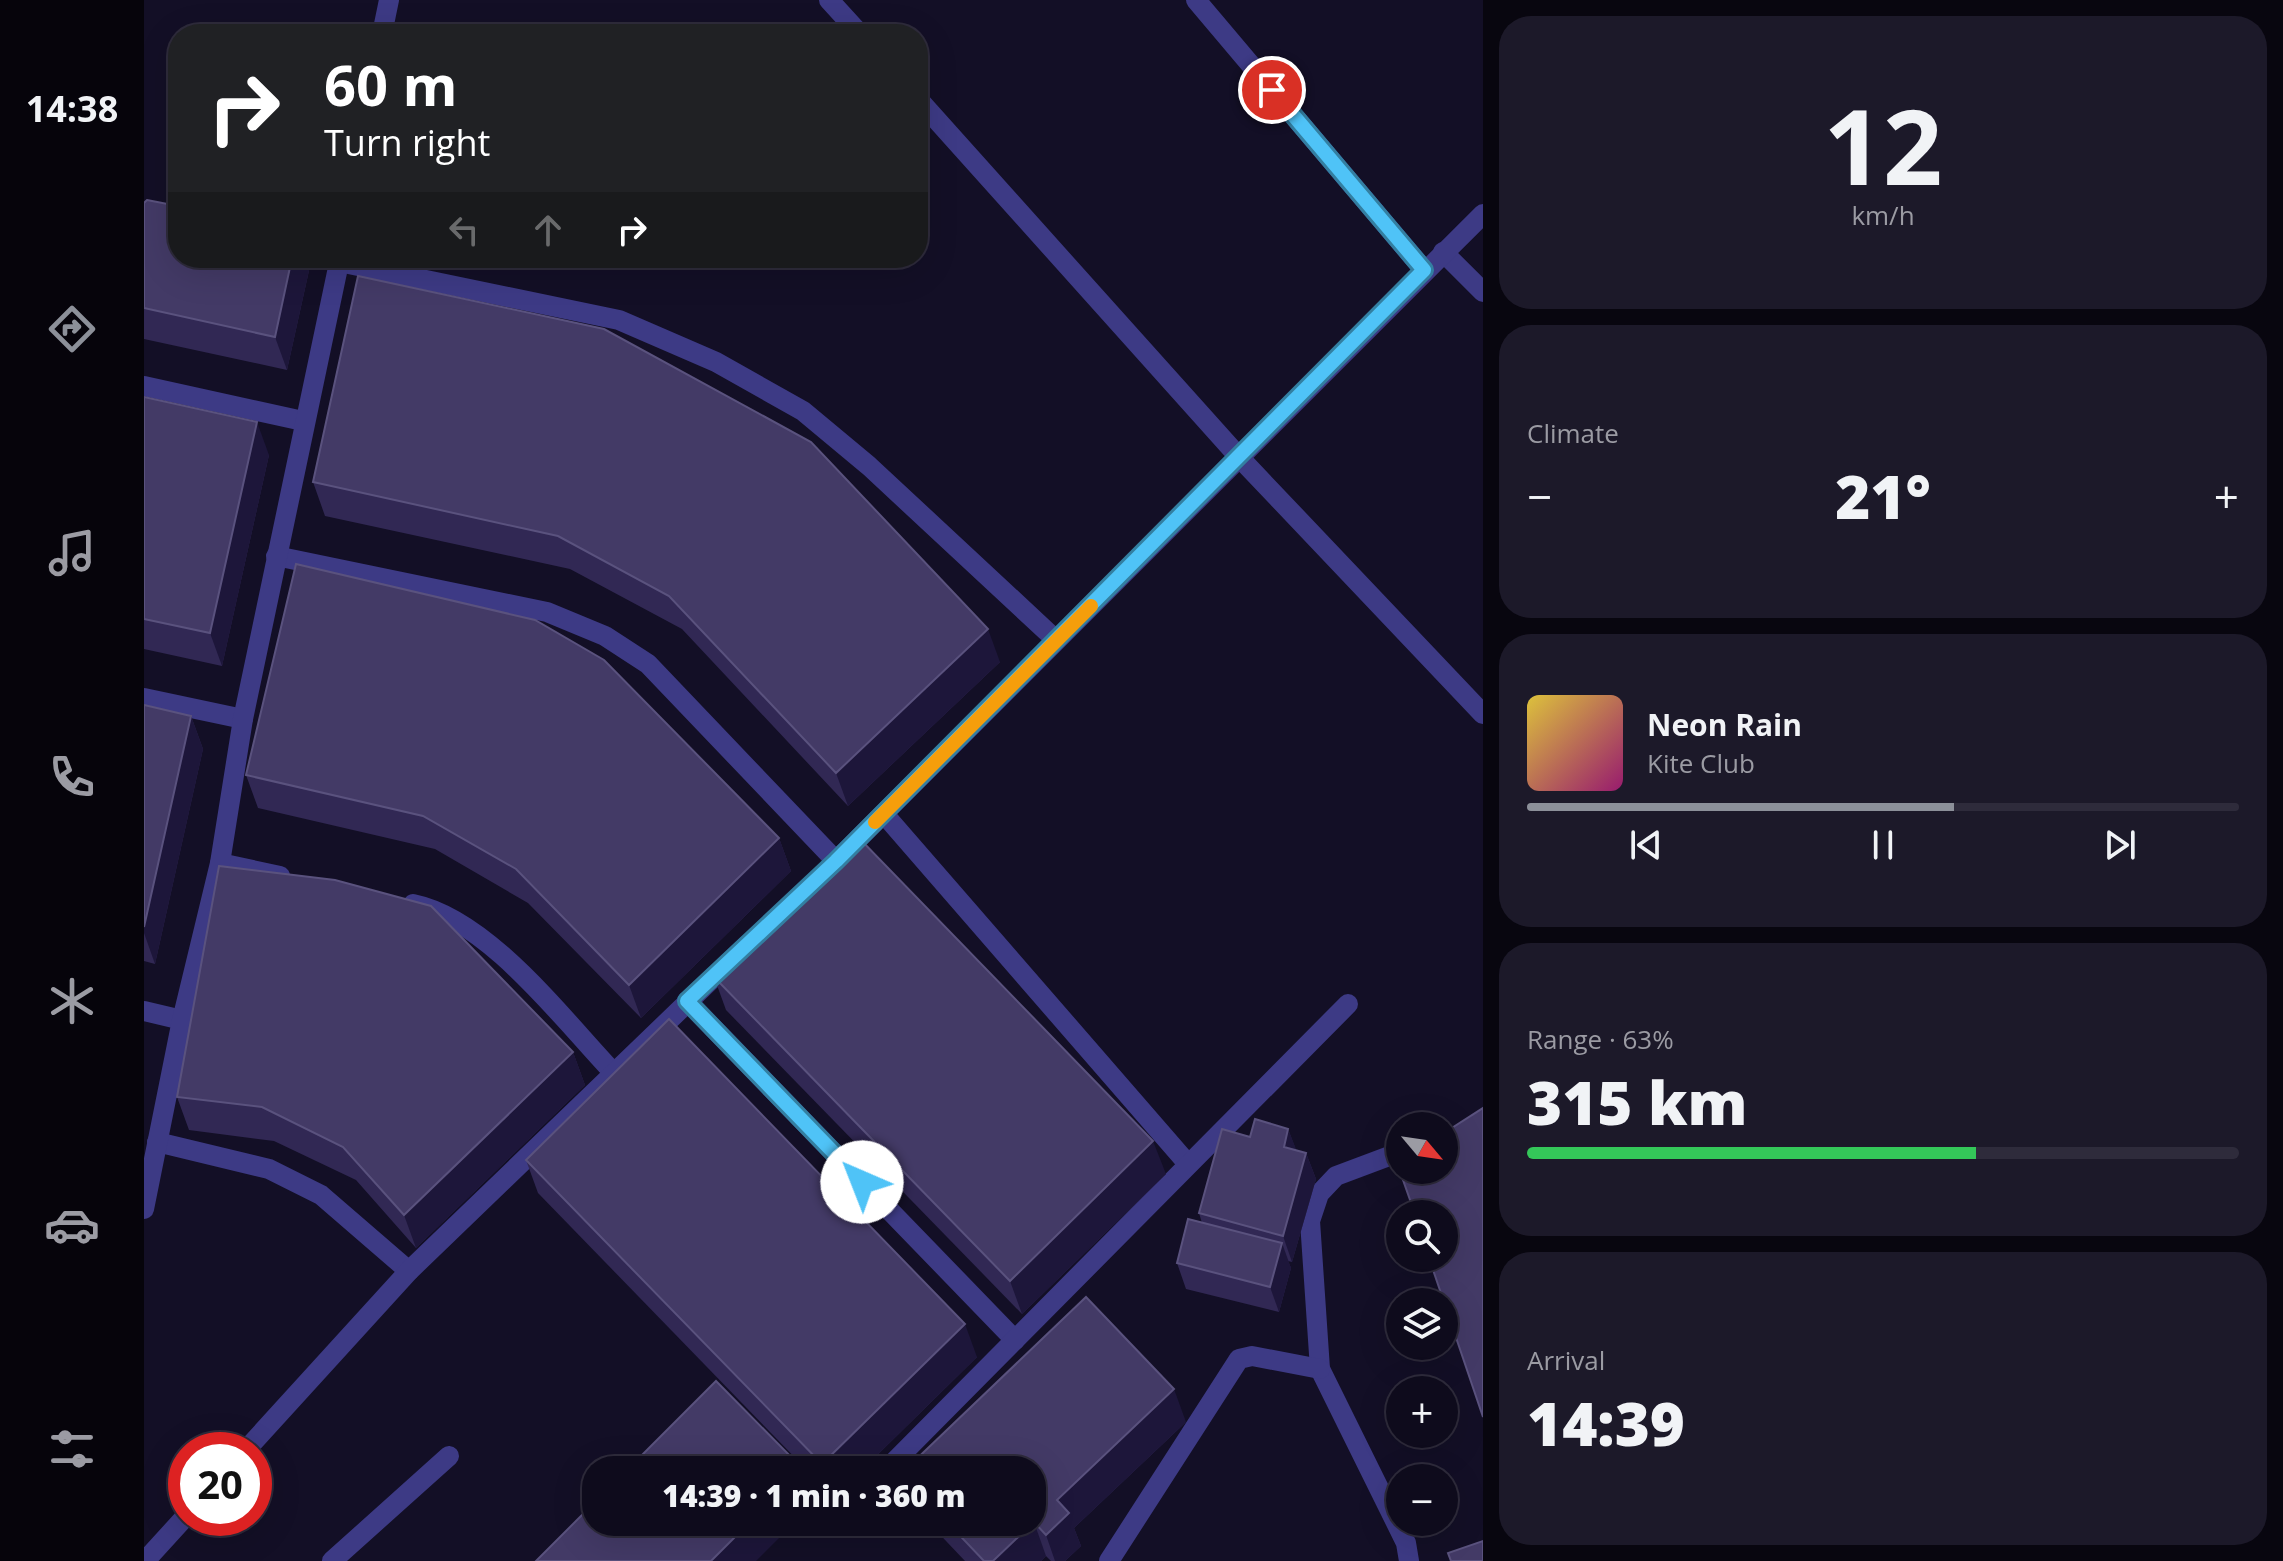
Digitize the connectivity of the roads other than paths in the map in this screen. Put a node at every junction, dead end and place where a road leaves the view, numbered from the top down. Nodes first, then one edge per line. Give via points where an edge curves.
1 (389, 0) edge
2 (829, 0) edge
3 (1196, 0) edge
4 (384, 24) edge
5 (851, 24) edge
6 (928, 110) edge
7 (1483, 214) edge
8 (1443, 252) junction
9 (337, 268) edge
10 (376, 268) edge
11 (1424, 270) junction
12 (1483, 292) edge
13 (144, 386) edge
14 (303, 421) junction
15 (1239, 457) junction
16 (276, 556) junction
17 (1056, 640) junction
18 (144, 698) edge
19 (1483, 714) edge
20 (243, 719) junction
21 (884, 814) junction
22 (220, 863) junction
23 (294, 879) edge
24 (397, 900) edge
25 (767, 926) edge
26 (687, 1001) junction
27 (1348, 1004) dead end
28 (144, 1011) edge
29 (182, 1020) junction
30 (612, 1071) junction
31 (157, 1142) junction
32 (1386, 1157) edge
33 (1188, 1164) junction
34 (144, 1209) edge
35 (409, 1271) junction
36 (1015, 1340) junction
37 (1320, 1369) junction
38 (262, 1432) edge
39 (449, 1456) dead end
40 (900, 1456) edge
41 (168, 1536) edge
42 (145, 1561) edge
43 (332, 1561) edge
44 (1109, 1561) edge
45 (1409, 1561) edge

1 - 4 lane
2 - 5 lane
3 - 11 lane
6 - 15 lane
7 - 8 lane
8 - 11 lane
8 - 12 lane
9 - 14 lane
10 - 17 lane via 619,320 716,362 803,411
11 - 15 lane
13 - 14 lane
14 - 16 lane
15 - 17 lane
15 - 19 lane
16 - 20 lane
16 - 21 lane via 547,612 605,636 648,664 831,866
17 - 21 lane
18 - 20 lane
20 - 22 lane
21 - 33 lane
22 - 23 lane
22 - 29 lane
24 - 30 lane via 427,907 488,941
25 - 26 lane
26 - 30 lane
26 - 36 lane
27 - 33 lane
28 - 29 lane
29 - 31 lane
30 - 35 lane
31 - 34 lane
31 - 35 lane via 269,1169 321,1195
32 - 37 lane via 1336,1176 1319,1194 1310,1221
33 - 36 lane
35 - 38 lane
36 - 40 lane
37 - 44 lane via 1252,1356 1239,1359
37 - 45 lane via 1406,1543
39 - 43 lane
41 - 42 lane

